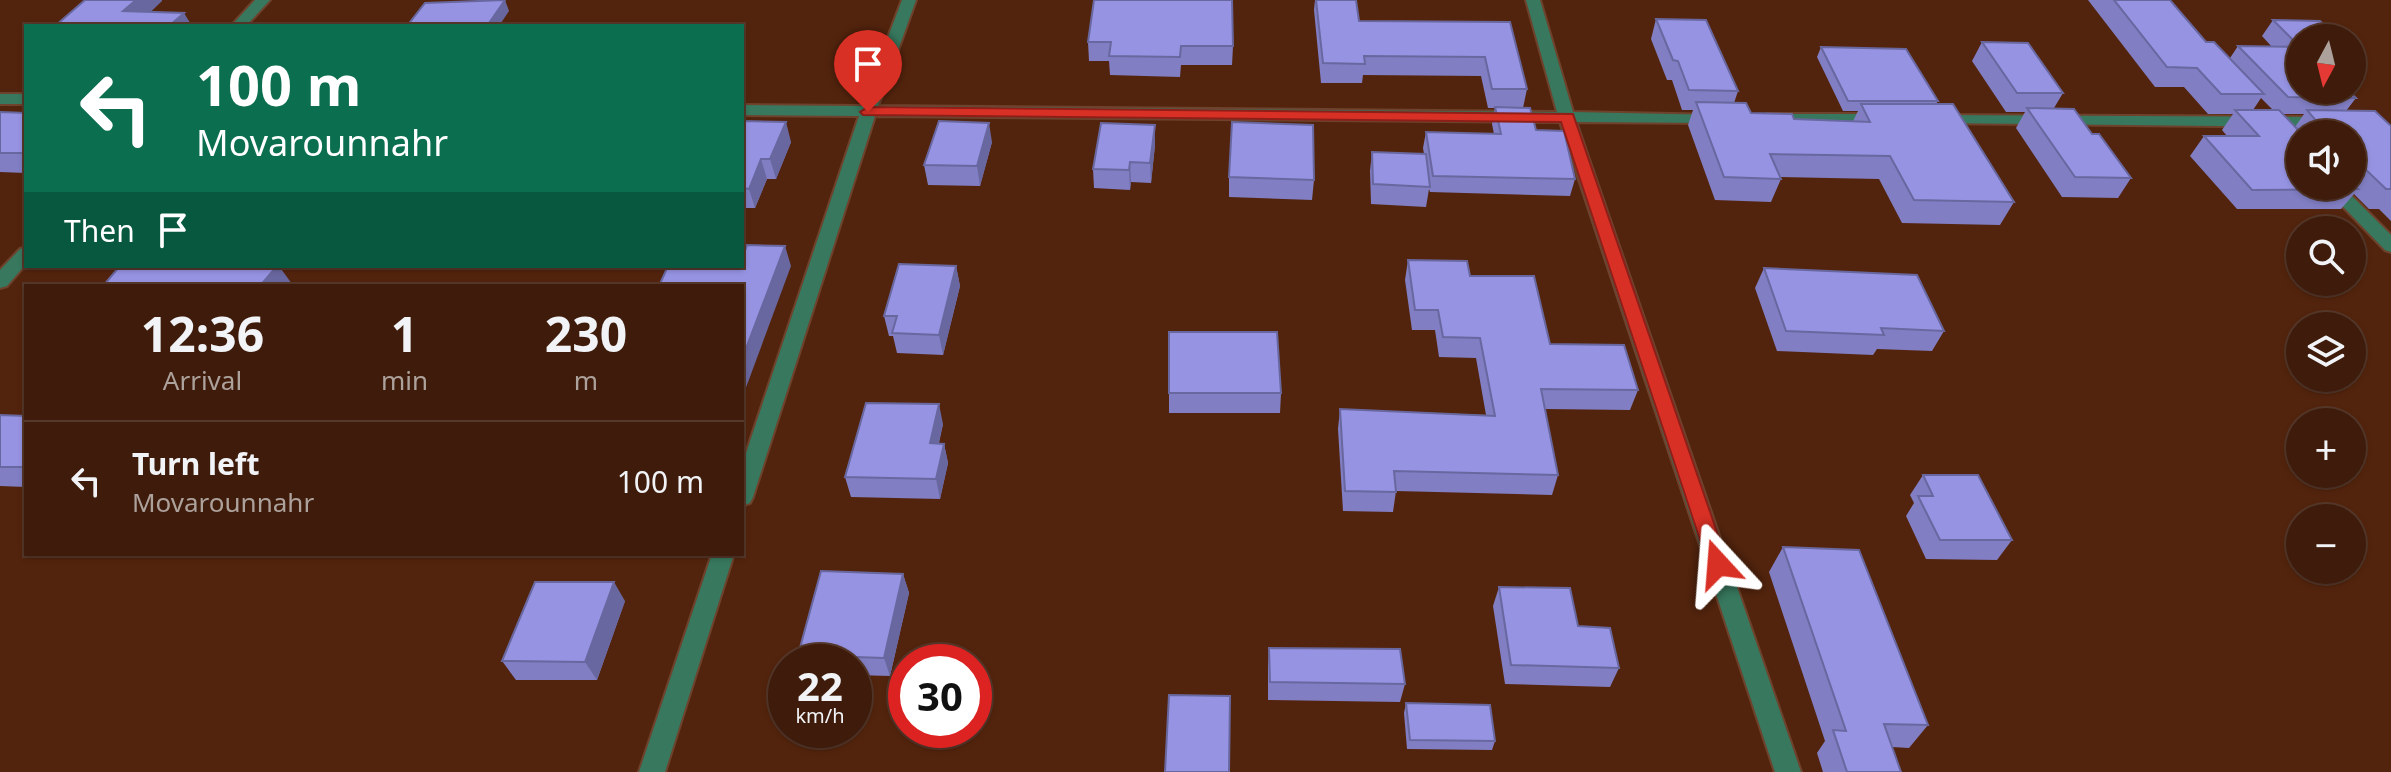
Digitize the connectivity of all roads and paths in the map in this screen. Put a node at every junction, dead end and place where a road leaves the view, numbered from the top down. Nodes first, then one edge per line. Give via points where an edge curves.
1 (263, 0) edge
2 (909, 0) edge
3 (1533, 0) edge
4 (240, 24) edge
5 (0, 99) edge
6 (24, 99) edge
7 (2249, 99) edge
8 (744, 110) edge
9 (868, 112) junction
10 (1567, 118) junction
11 (2270, 122) junction
12 (2286, 122) edge
13 (2286, 138) edge
14 (2346, 200) edge
15 (2391, 246) edge
16 (24, 255) edge
17 (0, 282) edge
18 (744, 491) edge
19 (722, 556) edge
20 (652, 772) edge
21 (1788, 772) edge

1 - 4 street
2 - 9 street
3 - 10 street
5 - 6 street
7 - 11 street
8 - 9 street
9 - 10 street
9 - 18 street
10 - 11 street
10 - 21 street
11 - 12 street
11 - 13 street
14 - 15 street
16 - 17 street
19 - 20 street

